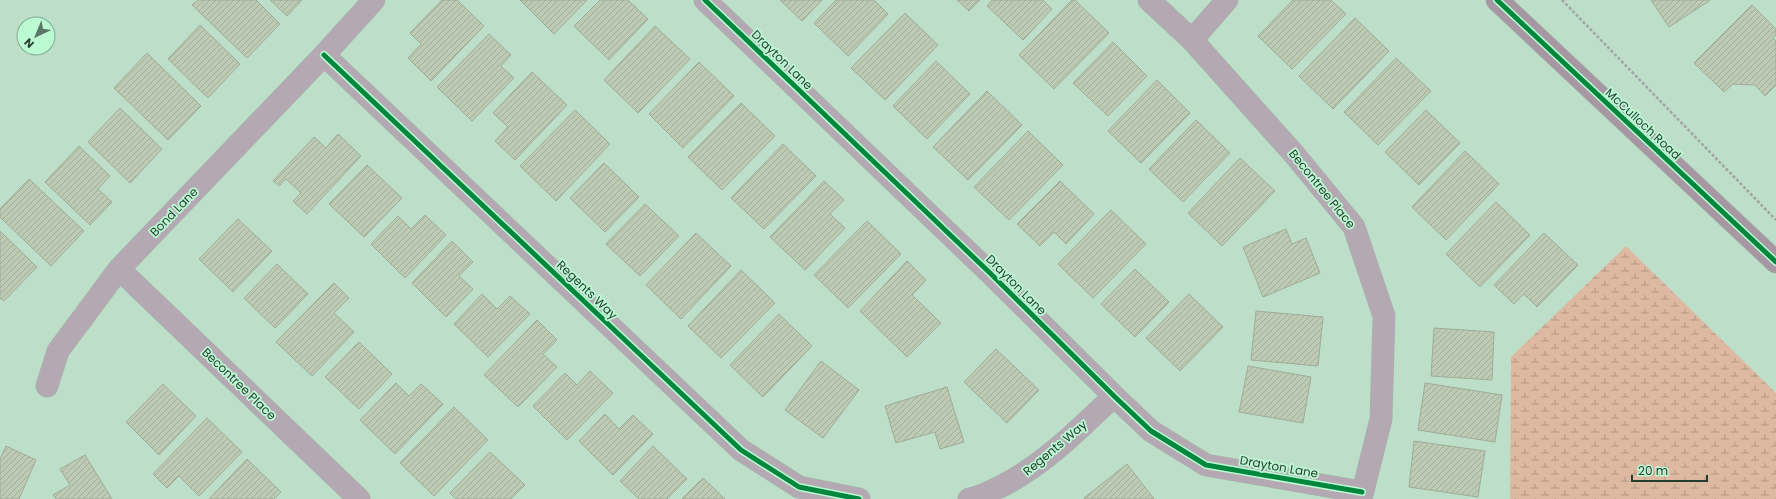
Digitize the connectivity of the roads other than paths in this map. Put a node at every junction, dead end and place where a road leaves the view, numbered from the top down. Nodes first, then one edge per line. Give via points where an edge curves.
1 (374, 0) edge
2 (705, 0) edge
3 (1148, 0) edge
4 (1227, 0) edge
5 (1497, 0) edge
6 (1192, 40) junction
7 (324, 55) junction
8 (1776, 262) edge
9 (119, 270) junction
10 (47, 386) dead end
11 (1114, 396) junction
12 (1361, 495) edge
13 (359, 499) edge
14 (859, 499) edge
15 (969, 499) edge

1 - 7 street
2 - 11 street, Drayton Lane via 991,274
3 - 6 street, Becontree Place
4 - 6 street
5 - 8 main road, McCulloch Road
6 - 12 street, Becontree Place via 1294,154 1354,227 1384,316 1381,419
7 - 9 street, Bond Lane
7 - 14 street, Regents Way via 741,450 800,487
9 - 10 street, Bond Lane via 58,351
9 - 13 street, Becontree Place
11 - 12 street, Drayton Lane via 1151,431 1206,465
11 - 15 street, Regents Way via 1064,443 1026,473 980,497

